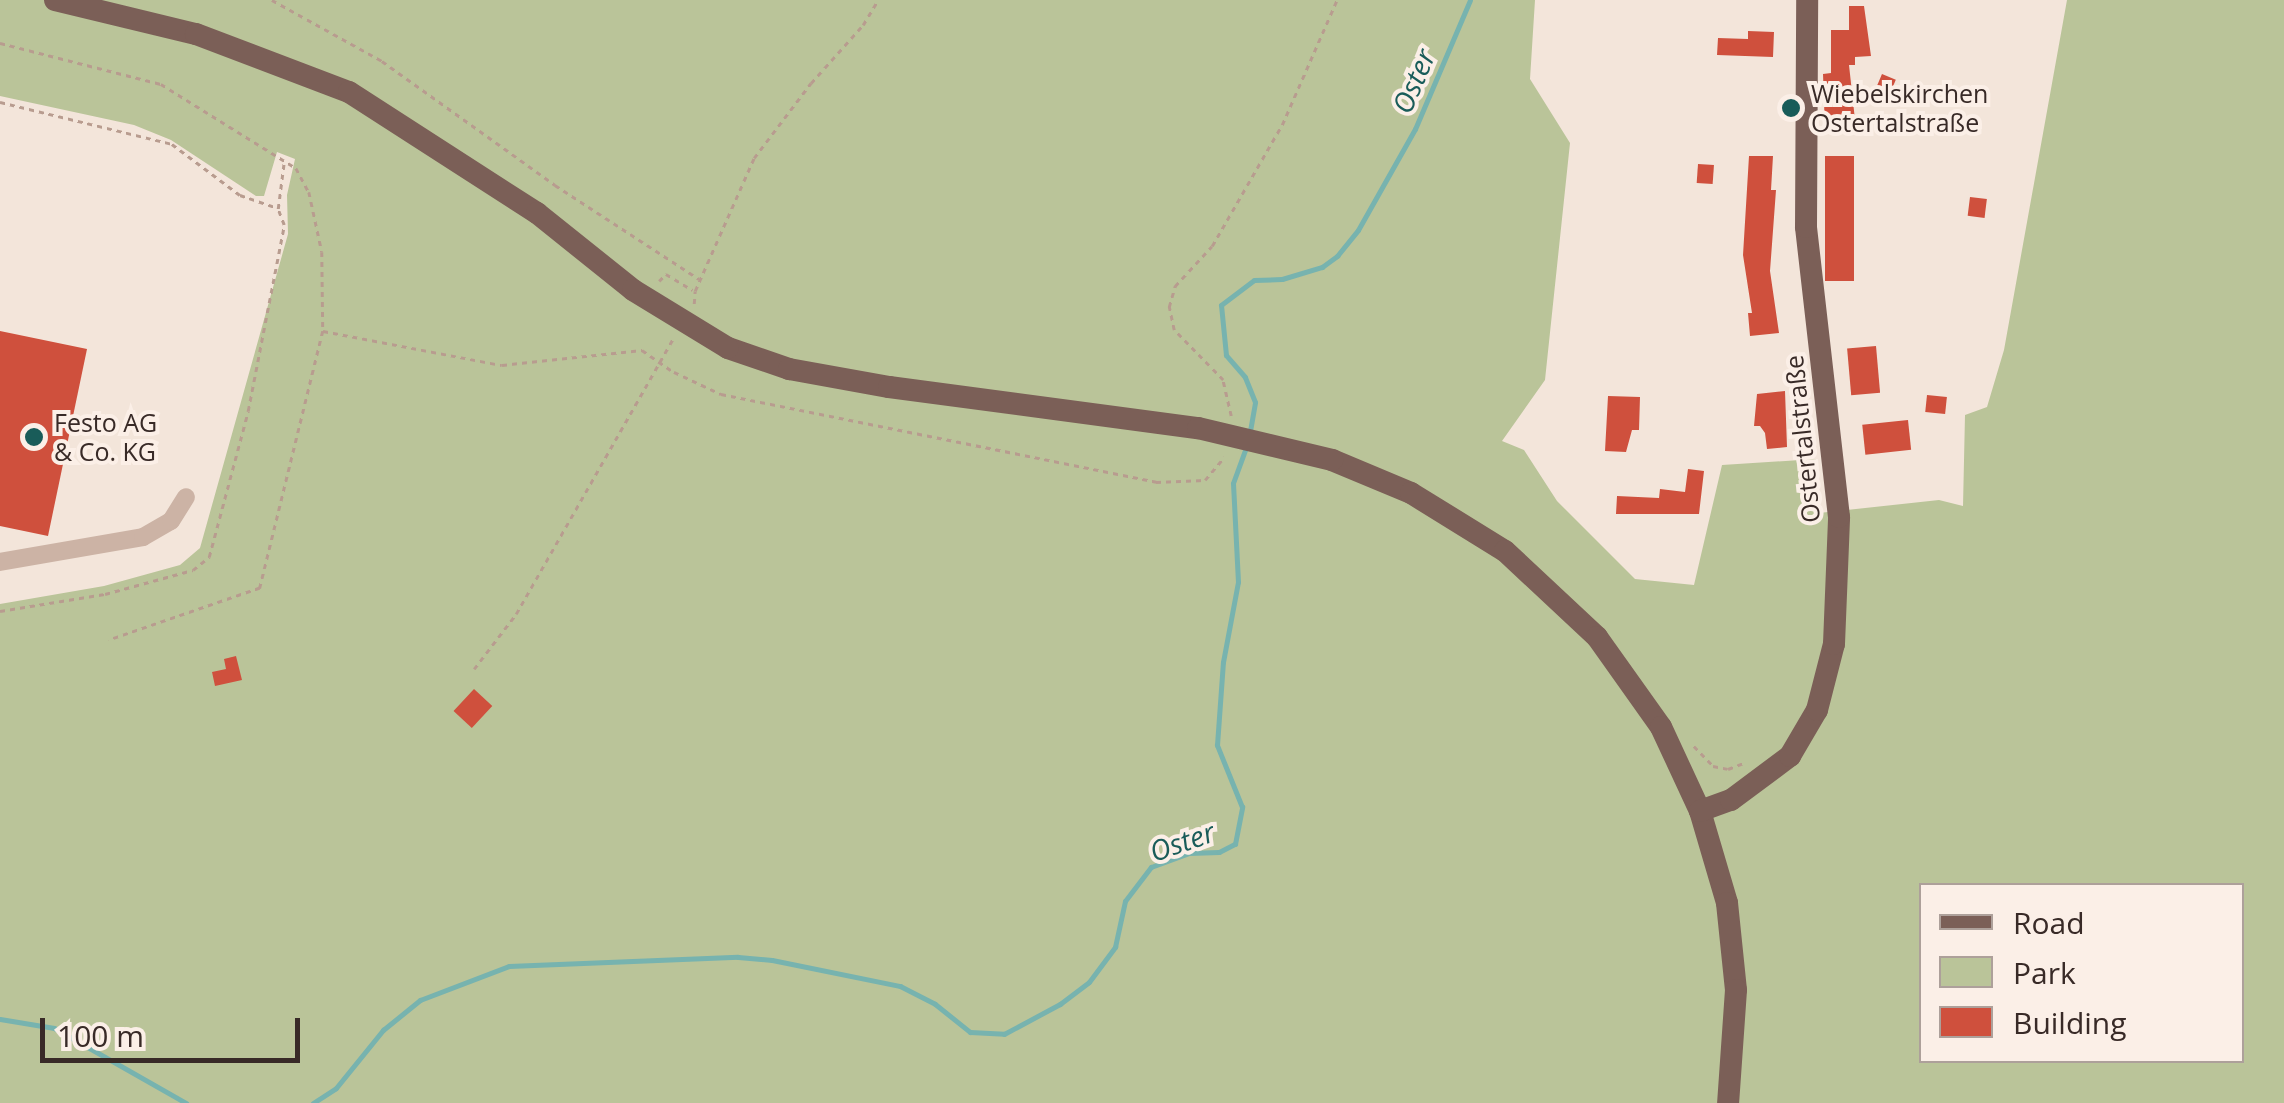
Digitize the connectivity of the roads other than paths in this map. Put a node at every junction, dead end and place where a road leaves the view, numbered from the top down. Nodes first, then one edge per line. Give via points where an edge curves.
1 (55, 0) edge
2 (1807, 0) edge
3 (186, 497) dead end
4 (0, 562) edge
5 (1700, 811) junction
6 (1728, 1103) edge

1 - 5 main road, bridge via 196,34 349,92 491,181 644,289 665,314 728,348 789,369 889,387 1198,428 1332,460 1411,493 1553,593 1597,637 1672,747
2 - 5 main road, Ostertalstraße via 1806,227 1839,517 1834,644 1818,710 1790,756 1731,800
3 - 4 lane via 171,521 143,537
5 - 6 main road via 1734,944 1736,1032

